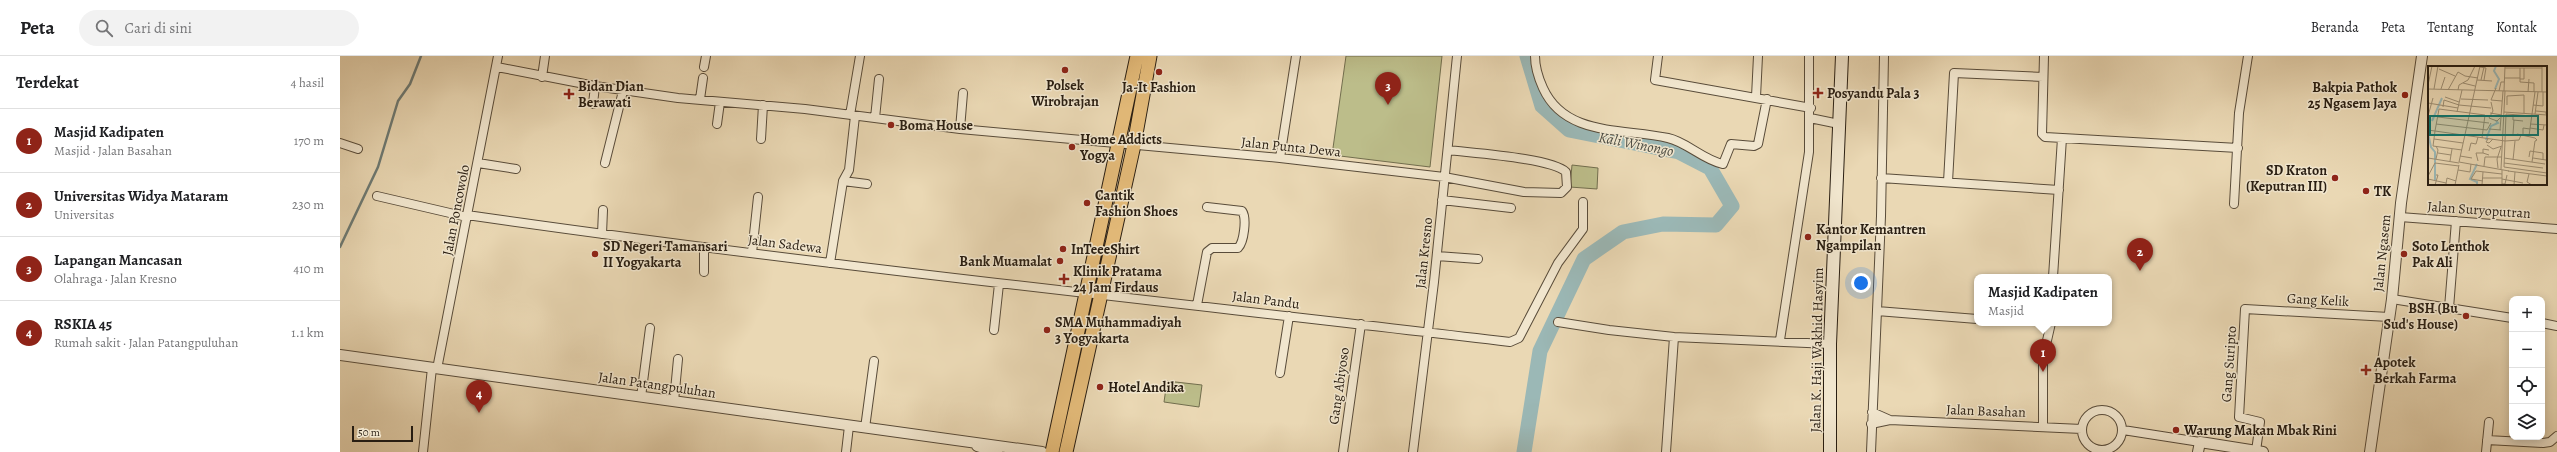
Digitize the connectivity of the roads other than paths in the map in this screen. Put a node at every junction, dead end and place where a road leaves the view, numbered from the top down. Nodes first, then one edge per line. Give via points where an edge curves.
1 (498, 56) edge
2 (545, 56) edge
3 (706, 56) edge
4 (860, 56) edge
5 (1137, 56) edge
6 (1150, 56) edge
7 (1296, 56) edge
8 (1457, 56) edge
9 (1535, 56) edge
10 (1658, 56) edge
11 (1758, 56) edge
12 (1809, 56) edge
13 (1842, 56) edge
14 (1884, 56) edge
15 (2044, 56) edge
16 (2248, 56) edge
17 (2422, 56) edge
18 (497, 67) junction
19 (704, 67) dead end
20 (542, 77) junction
21 (2043, 77) junction
22 (703, 78) dead end
23 (879, 79) dead end
24 (595, 86) junction
25 (623, 91) junction
26 (963, 93) dead end
27 (1756, 97) junction
28 (700, 99) junction
29 (1767, 99) junction
30 (720, 102) junction
31 (593, 104) dead end
32 (763, 105) junction
33 (1811, 108) junction
34 (853, 116) junction
35 (875, 118) junction
36 (1810, 118) junction
37 (717, 124) dead end
38 (1839, 124) junction
39 (960, 128) junction
40 (2062, 138) junction
41 (761, 139) dead end
42 (340, 143) edge
43 (1119, 143) junction
44 (1134, 145) junction
45 (2238, 148) junction
46 (358, 149) dead end
47 (1448, 150) junction
48 (1280, 158) junction
49 (478, 163) junction
50 (605, 163) dead end
51 (516, 169) dead end
52 (1444, 177) junction
53 (1881, 178) junction
54 (843, 181) junction
55 (1948, 182) junction
56 (867, 184) dead end
57 (2058, 190) junction
58 (377, 196) dead end
59 (758, 197) dead end
60 (1442, 200) junction
61 (1583, 202) dead end
62 (2234, 204) dead end
63 (1207, 207) dead end
64 (1511, 208) dead end
65 (603, 210) dead end
66 (467, 216) junction
67 (2400, 217) junction
68 (2456, 221) junction
69 (2557, 229) edge
70 (602, 234) junction
71 (704, 247) junction
72 (752, 253) junction
73 (1437, 256) junction
74 (1478, 259) dead end
75 (830, 263) junction
76 (704, 272) dead end
77 (2054, 274) edge
78 (999, 284) junction
79 (1086, 293) junction
80 (1101, 296) junction
81 (2392, 299) junction
82 (1197, 305) junction
83 (2449, 308) junction
84 (2245, 309) joint
85 (1877, 311) junction
86 (1289, 316) junction
87 (2389, 317) junction
88 (2509, 318) edge
89 (1974, 319) edge
90 (1558, 322) dead end
91 (1361, 324) junction
92 (2545, 324) edge
93 (2049, 326) edge
94 (2557, 326) edge
95 (650, 328) dead end
96 (994, 330) dead end
97 (1428, 332) junction
98 (1674, 338) junction
99 (1780, 340) junction
100 (1830, 344) junction
101 (340, 355) edge
102 (678, 359) dead end
103 (874, 361) dead end
104 (435, 368) junction
105 (1280, 373) dead end
106 (641, 397) junction
107 (674, 401) junction
108 (1872, 412) junction
109 (1890, 420) junction
110 (2489, 422) dead end
111 (1872, 424) junction
112 (849, 426) junction
113 (2043, 426) junction
114 (864, 428) junction
115 (2082, 429) junction
116 (2123, 430) junction
117 (2557, 436) edge
118 (2487, 440) junction
119 (970, 443) junction
120 (2199, 447) edge
121 (2260, 451) edge
122 (422, 452) edge
123 (846, 452) edge
124 (996, 452) edge
125 (1042, 452) edge
126 (1052, 452) edge
127 (1066, 452) edge
128 (1343, 452) edge
129 (1413, 452) edge
130 (1666, 452) edge
131 (1830, 452) edge
132 (1871, 452) edge
133 (2370, 452) edge
134 (2486, 452) edge

1 - 18 street, Jalan Poncowolo
2 - 20 street
3 - 19 street
4 - 34 street
5 - 43 main road
6 - 44 main road
7 - 48 street
8 - 47 street, Jalan Kresno
9 - 29 street via 1535,67 1552,104 1574,120 1612,131 1668,138 1723,164 1731,144 1758,144
10 - 27 street via 1655,80
11 - 27 street
12 - 33 street
13 - 38 main road, Jalan K. Haji Wakhid Hasyim
14 - 53 street
15 - 21 street
16 - 45 street via 2239,113
17 - 67 street, Jalan Ngasem
18 - 20 street, Jalan Punta Dewa
18 - 49 street, Jalan Poncowolo
20 - 24 street, Jalan Punta Dewa
21 - 40 street via 2042,134 2047,138
21 - 55 street via 1954,74
22 - 28 street
23 - 35 street
24 - 25 street, Jalan Punta Dewa
24 - 31 street
25 - 28 street, Jalan Punta Dewa
25 - 50 street
26 - 39 street
27 - 29 street
28 - 30 street, Jalan Punta Dewa
29 - 33 street
30 - 32 street, Jalan Punta Dewa
30 - 37 street
32 - 34 street, Jalan Punta Dewa
32 - 41 street
33 - 36 street
34 - 35 street, Jalan Punta Dewa
34 - 54 street via 849,170
35 - 39 street, Jalan Punta Dewa
36 - 38 street
36 - 99 street via 1803,192
38 - 100 main road, Jalan K. Haji Wakhid Hasyim
39 - 43 street, Jalan Punta Dewa
40 - 45 street
40 - 57 street
42 - 46 street
43 - 44 street, Jalan Punta Dewa
43 - 79 main road
44 - 48 street, Jalan Punta Dewa
44 - 80 main road
45 - 62 street
47 - 52 street, Jalan Kresno
47 - 52 street, Jalan Punta Dewa via 1560,167 1566,172 1567,187 1560,194 1532,192
48 - 52 street, Jalan Punta Dewa
49 - 51 street
49 - 66 street, Jalan Poncowolo
52 - 60 street, Jalan Kresno
53 - 55 street
53 - 85 street
54 - 56 street
54 - 75 street
55 - 57 street
57 - 77 street
58 - 66 street, Jalan Sadewa
59 - 72 street
60 - 64 street
60 - 73 street, Jalan Kresno
61 - 97 street, Jalan Pandu via 1582,230 1558,263 1519,338 1510,342
63 - 82 street via 1242,212 1245,217 1242,243 1238,248 1212,248 1207,252
65 - 70 street
66 - 70 street, Jalan Sadewa
66 - 104 street, Jalan Poncowolo
67 - 68 street, Jalan Suryoputran
67 - 81 street, Jalan Ngasem
68 - 69 street, Jalan Suryoputran
68 - 83 street
70 - 71 street, Jalan Sadewa
71 - 72 street, Jalan Sadewa
71 - 76 street
72 - 75 street, Jalan Sadewa
73 - 74 street
73 - 97 street, Jalan Kresno
75 - 78 street, Jalan Sadewa
78 - 79 street, Jalan Sadewa
78 - 96 street
79 - 80 street, Jalan Sadewa
79 - 126 main road
80 - 82 street, Jalan Pandu
80 - 127 main road
81 - 83 street
81 - 87 street, Jalan Ngasem
82 - 86 street, Jalan Pandu
83 - 88 street
84 - 87 street, Gang Kelik
84 - 121 street, Gang Suripto via 2239,417 2260,422
85 - 89 street
85 - 108 street
86 - 91 street, Jalan Pandu
86 - 105 street
87 - 133 street, Jalan Ngasem
90 - 98 street
91 - 97 street, Jalan Pandu
91 - 128 street, Gang Abiyoso
92 - 94 street
93 - 113 street via 2043,358
95 - 106 street
97 - 129 street, Jalan Kresno
98 - 99 street
98 - 130 street
99 - 100 street
100 - 131 main road, Jalan K. Haji Wakhid Hasyim
101 - 104 street, Jalan Patangpuluhan
102 - 107 street
103 - 114 street
104 - 106 street, Jalan Patangpuluhan
104 - 122 street, Jalan Poncowolo
106 - 107 street, Jalan Patangpuluhan
107 - 112 street, Jalan Patangpuluhan
108 - 109 street, Jalan Basahan
108 - 111 street
109 - 111 street, Jalan Basahan
109 - 113 street, Jalan Basahan
110 - 118 street
111 - 132 street
112 - 114 street, Jalan Patangpuluhan
112 - 123 street
113 - 115 street, Jalan Basahan
114 - 119 street, Jalan Patangpuluhan
115 - 116 street via 2086,417 2097,410 2104,410 2115,414
115 - 116 street via 2082,436 2089,446 2102,451 2119,442
116 - 120 street
117 - 118 street via 2550,442 2543,443
118 - 134 street
119 - 124 street
119 - 125 street
120 - 121 street

